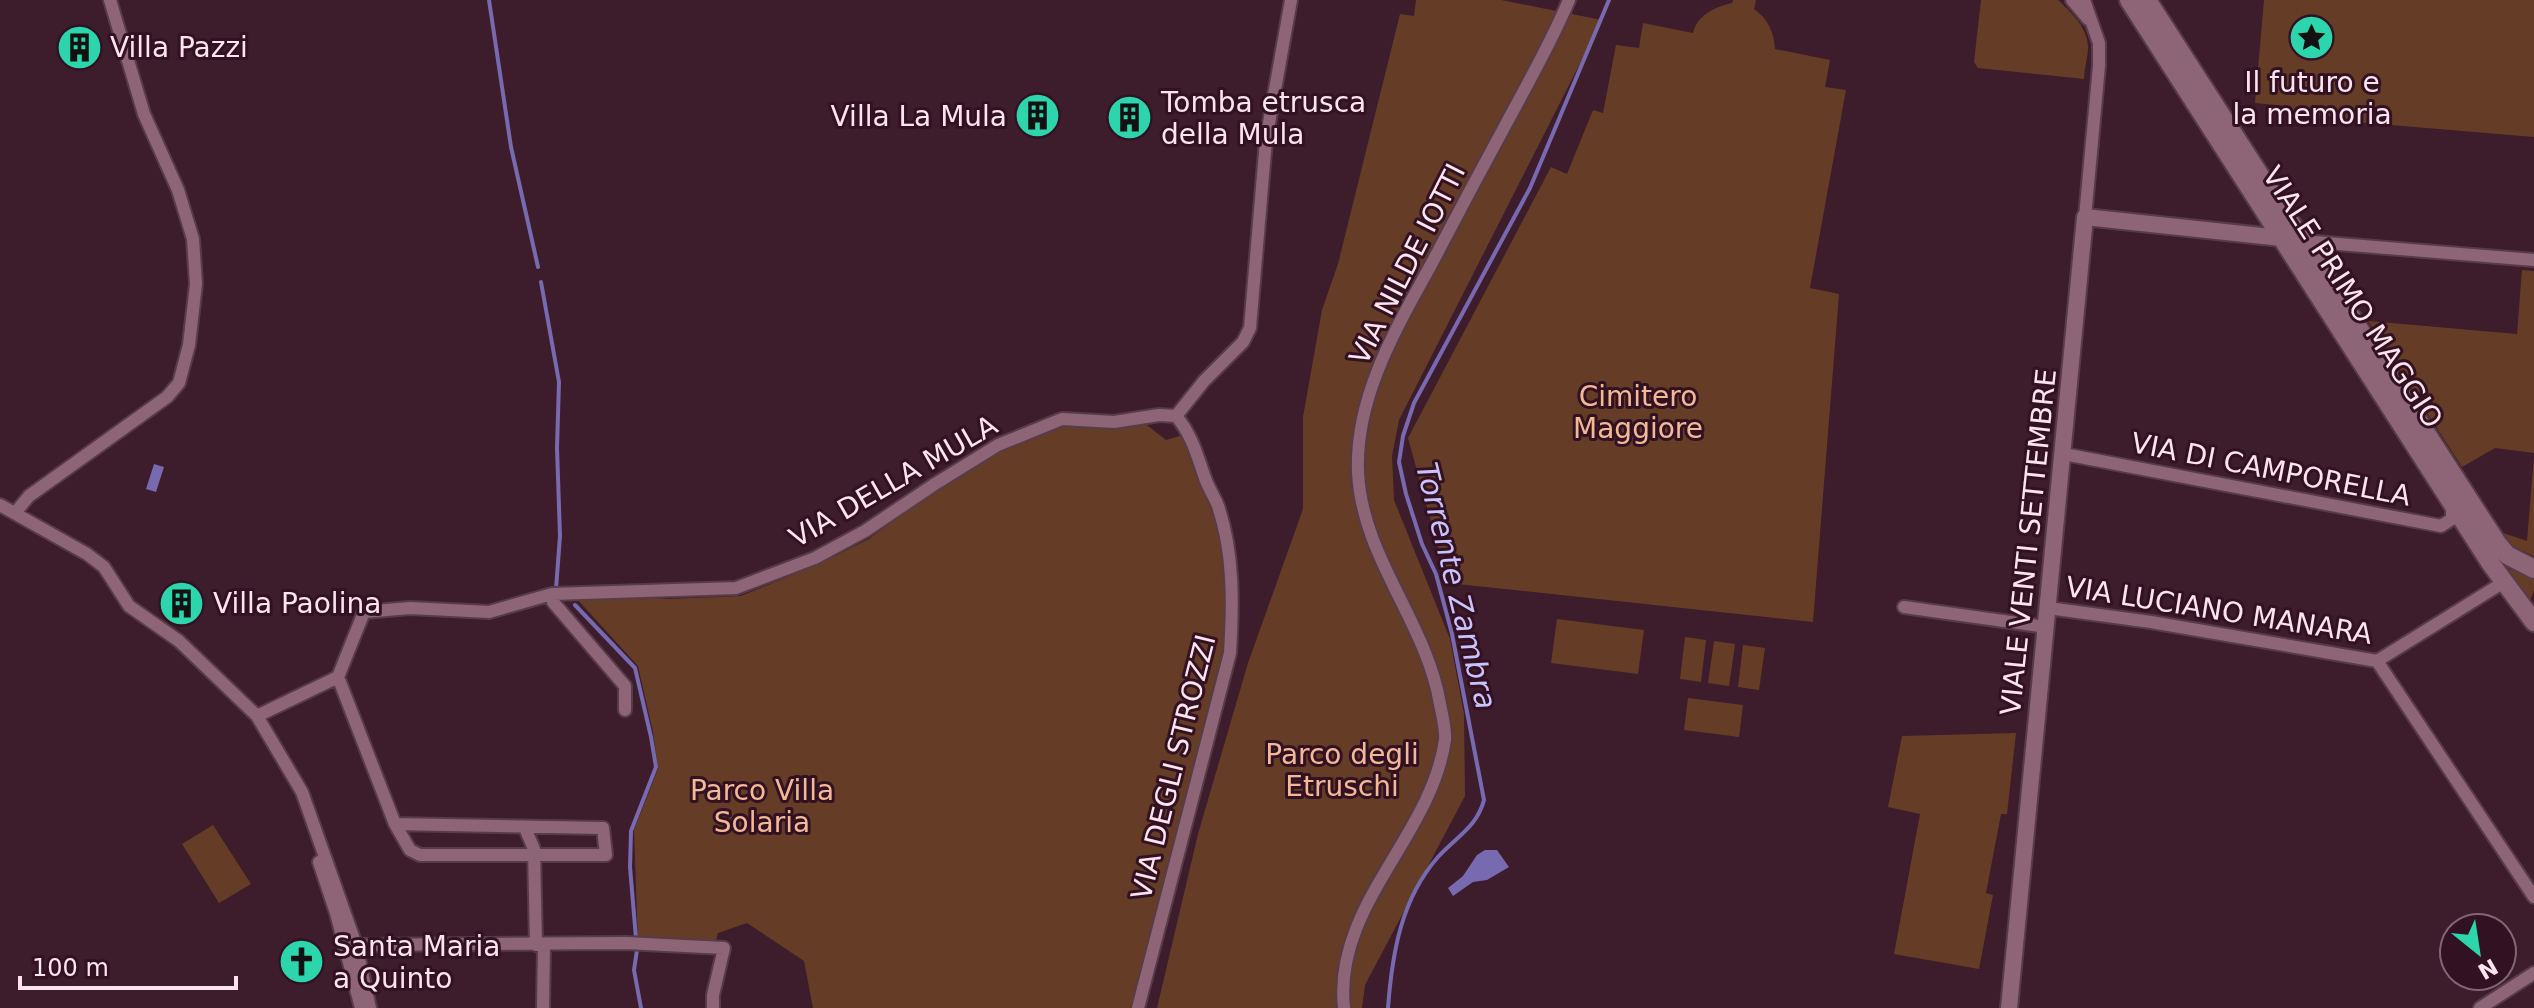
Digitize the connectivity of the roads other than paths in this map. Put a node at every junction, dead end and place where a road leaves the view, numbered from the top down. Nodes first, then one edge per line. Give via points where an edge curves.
1 (110, 0) edge
2 (1291, 0) edge
3 (1569, 0) edge
4 (2072, 0) edge
5 (2084, 0) edge
6 (2129, 0) edge
7 (2147, 0) edge
8 (2093, 25) junction
9 (2085, 217) junction
10 (2283, 238) junction
11 (2302, 241) junction
12 (2534, 260) edge
13 (1176, 416) junction
14 (2064, 454) junction
15 (2452, 503) junction
16 (0, 505) edge
17 (15, 513) junction
18 (2534, 569) edge
19 (2504, 582) junction
20 (552, 594) junction
21 (1904, 607) dead end
22 (2048, 608) junction
23 (2534, 622) edge
24 (2046, 627) junction
25 (2377, 661) junction
26 (338, 677) junction
27 (625, 710) dead end
28 (257, 716) junction
29 (395, 824) junction
30 (525, 828) junction
31 (323, 849) junction
32 (534, 856) junction
33 (2534, 897) edge
34 (356, 945) junction
35 (540, 945) junction
36 (2534, 973) edge
37 (361, 1008) edge
38 (370, 1008) edge
39 (543, 1008) edge
40 (713, 1008) edge
41 (1138, 1008) edge
42 (1344, 1008) edge
43 (2009, 1008) edge
44 (2480, 1008) edge

1 - 17 street via 144,114 188,217 196,284 189,345 179,383 167,397 37,489
2 - 13 street via 1266,140 1250,328
3 - 42 street, VIA NILDE IOTTI via 1386,348 1364,417 1358,473 1365,520 1426,650 1445,738 1428,798 1363,911 1350,945
4 - 8 street
5 - 8 street, VIALE VENTI SETTEMBRE
6 - 10 main road, VIALE PRIMO MAGGIO
7 - 11 main road, VIALE PRIMO MAGGIO
8 - 9 street, VIALE VENTI SETTEMBRE via 2099,43
9 - 10 street
9 - 14 street, VIALE VENTI SETTEMBRE
10 - 11 street
10 - 15 main road, VIALE PRIMO MAGGIO
11 - 12 street
11 - 18 main road, VIALE PRIMO MAGGIO via 2500,548
13 - 20 street, VIA DELLA MULA via 1114,422 1062,419 998,445 815,558 736,588
13 - 41 street, VIA DEGLI STROZZI via 1190,433 1228,545 1233,598 1230,653
14 - 15 street, VIA DI CAMPORELLA via 2441,526 2452,519
14 - 22 street, VIALE VENTI SETTEMBRE
15 - 19 main road, VIALE PRIMO MAGGIO
16 - 17 street
17 - 28 street via 104,567 129,606 179,641
19 - 23 main road, VIALE PRIMO MAGGIO
19 - 25 street, VIA LUCIANO MANARA
20 - 26 street, VIA DELLA MULA via 489,612 364,612
20 - 27 street via 553,602 625,686
21 - 24 street
22 - 24 street, VIALE VENTI SETTEMBRE
22 - 25 street, VIA LUCIANO MANARA
24 - 43 street, VIALE VENTI SETTEMBRE
25 - 33 street
26 - 28 street
26 - 29 street
28 - 31 street via 302,792
29 - 30 street
29 - 32 street via 410,850 420,855
30 - 32 street
30 - 32 street via 603,828 606,855
31 - 34 street
31 - 37 street via 318,860
32 - 35 street
34 - 35 street
34 - 38 street
35 - 39 street
35 - 40 street via 724,948
36 - 44 street

